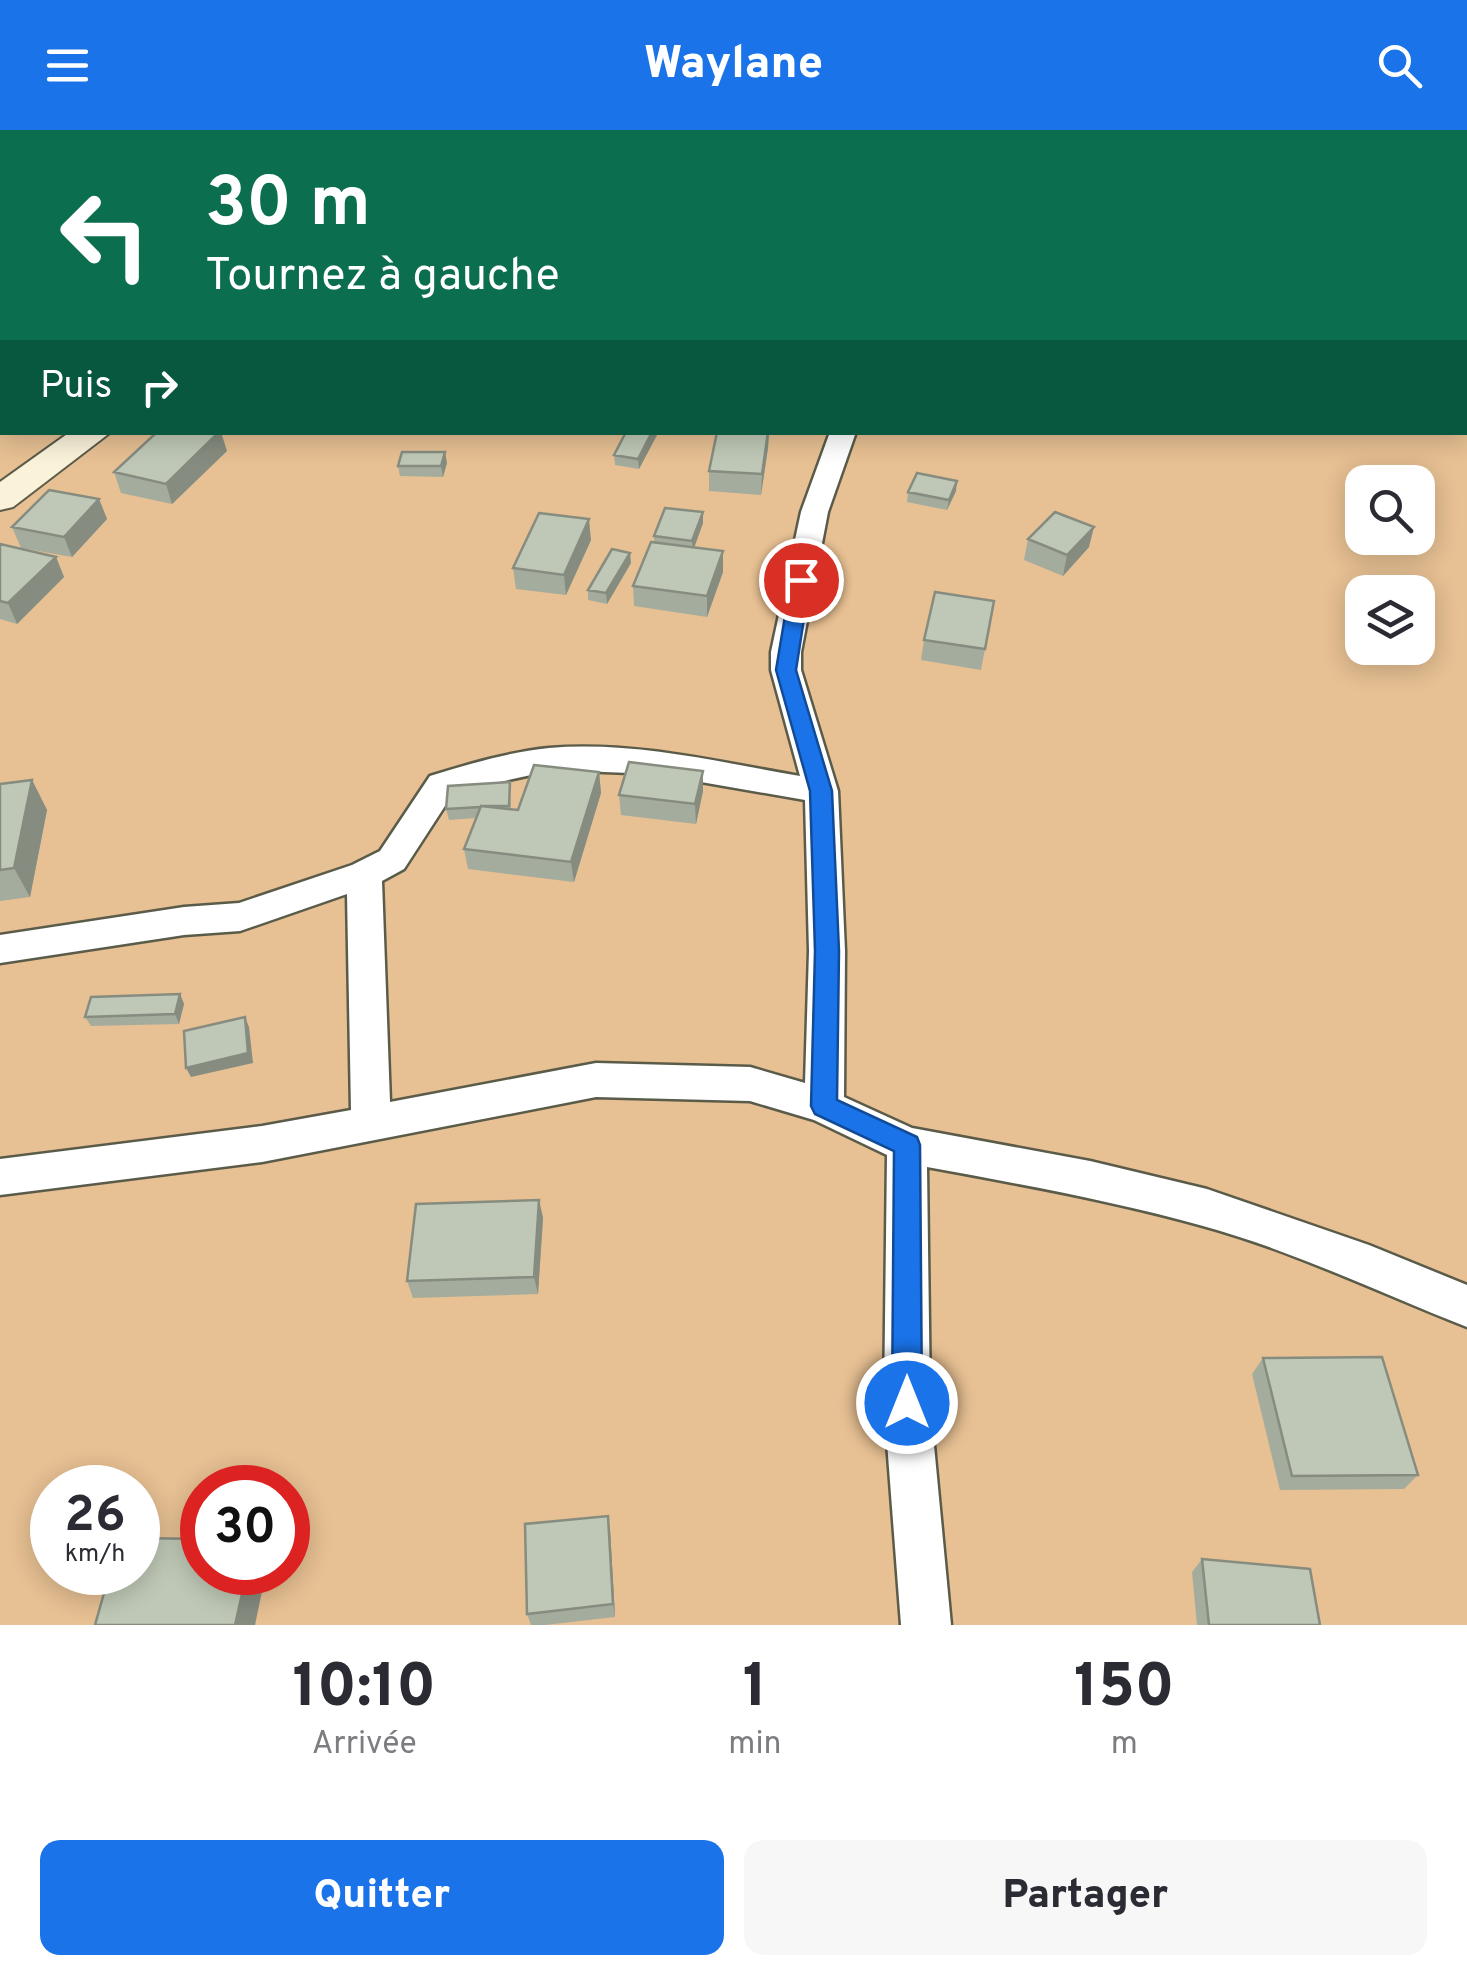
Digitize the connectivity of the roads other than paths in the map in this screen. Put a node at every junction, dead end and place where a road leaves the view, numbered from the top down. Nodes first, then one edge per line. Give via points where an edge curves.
1 (90, 435) edge
2 (842, 435) edge
3 (0, 498) edge
4 (821, 791) junction
5 (364, 874) junction
6 (0, 949) edge
7 (824, 1106) junction
8 (371, 1121) junction
9 (907, 1145) junction
10 (0, 1177) edge
11 (1467, 1306) edge
12 (926, 1625) edge

1 - 3 street
2 - 4 street via 808,544 786,652
4 - 5 street via 633,761 525,763 442,784 392,860
4 - 7 street
5 - 6 street via 240,916
5 - 8 street
7 - 8 street via 750,1084 596,1080
7 - 9 street
8 - 10 street via 262,1144
9 - 11 street via 1090,1178 1206,1208
9 - 12 street via 907,1403

